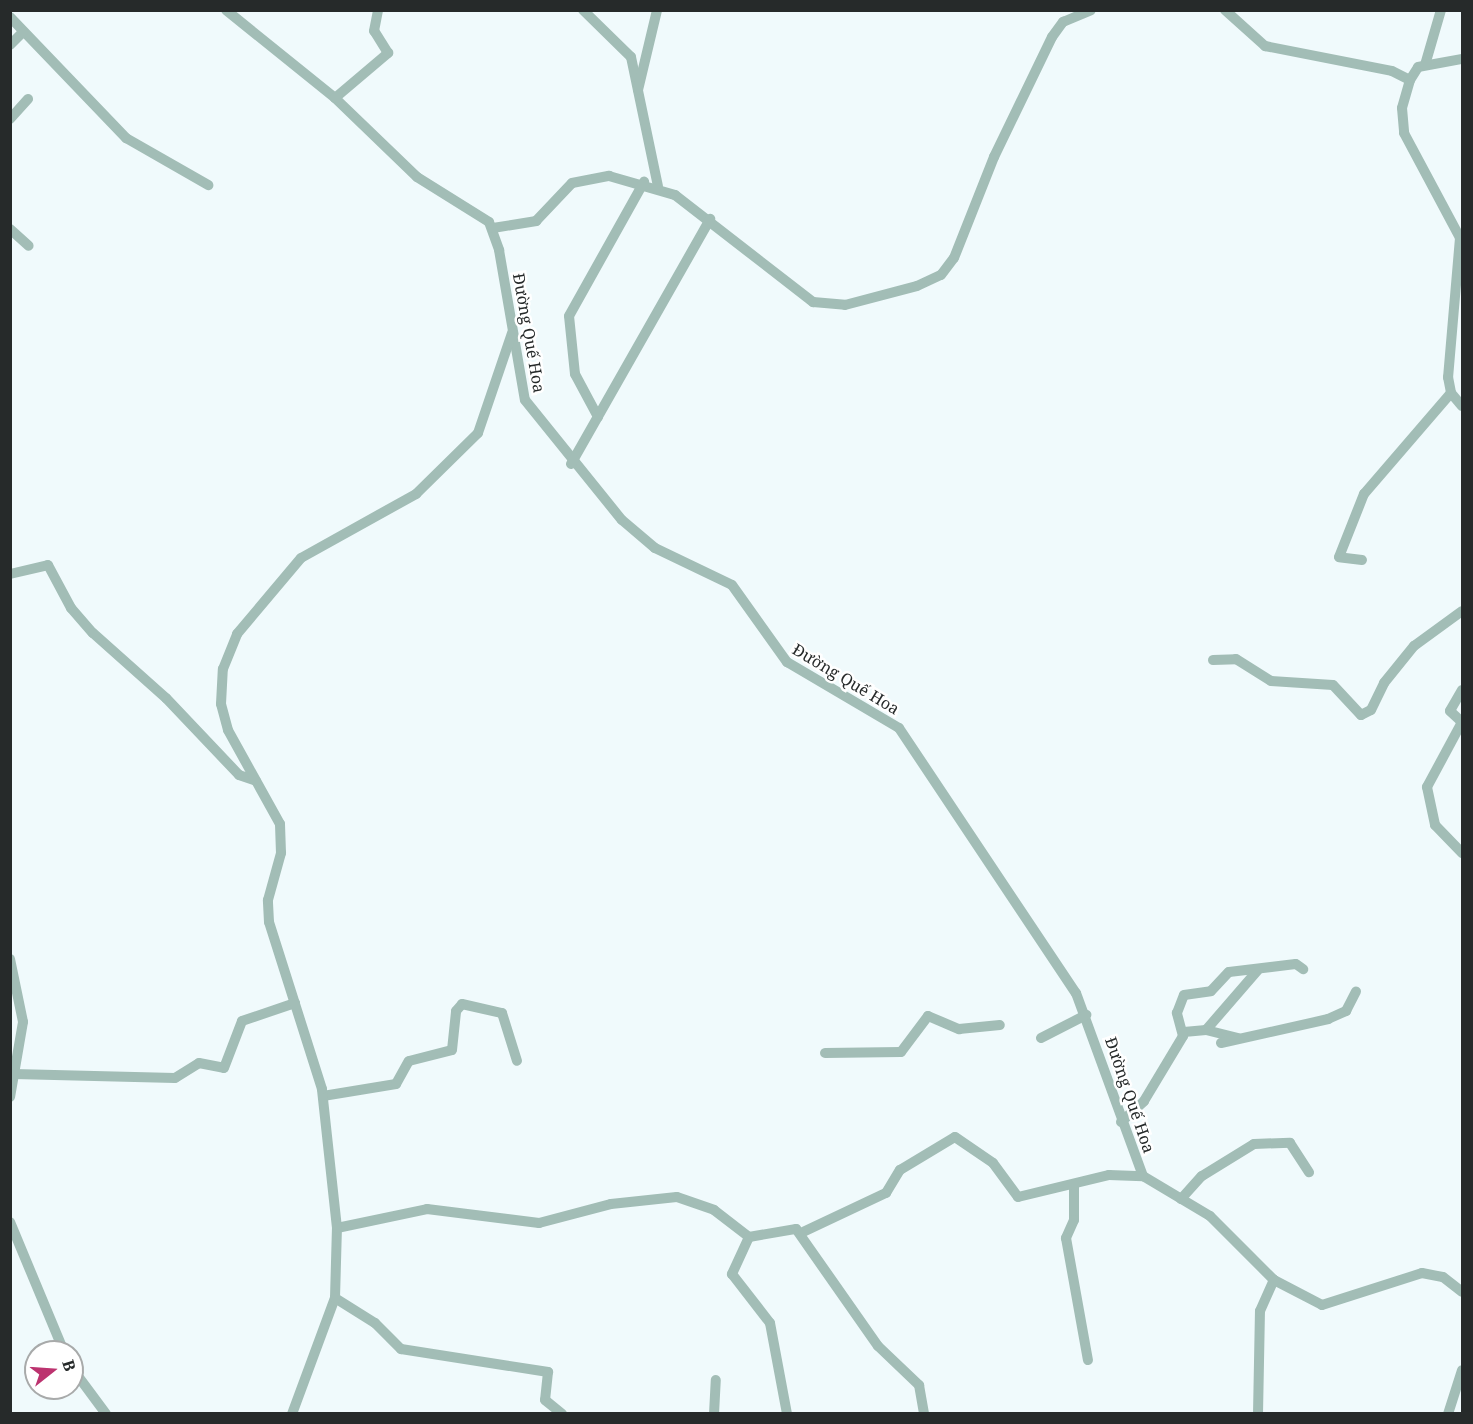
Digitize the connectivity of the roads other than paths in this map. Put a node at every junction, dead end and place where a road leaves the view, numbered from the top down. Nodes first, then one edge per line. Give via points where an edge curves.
1 (226, 10) edge
2 (378, 10) edge
3 (583, 10) edge
4 (657, 10) edge
5 (1091, 10) edge
6 (1225, 10) edge
7 (1441, 10) edge
8 (10, 17) edge
9 (23, 32) junction
10 (10, 45) edge
11 (1462, 59) edge
12 (1425, 65) junction
13 (1410, 80) junction
14 (637, 93) junction
15 (335, 98) junction
16 (28, 99) dead end
17 (10, 119) edge
18 (644, 182) junction
19 (208, 185) dead end
20 (658, 186) junction
21 (710, 219) junction
22 (493, 228) junction
23 (10, 229) edge
24 (29, 246) dead end
25 (513, 330) junction
26 (1451, 393) junction
27 (1462, 406) edge
28 (598, 417) junction
29 (572, 464) junction
30 (1362, 560) dead end
31 (10, 574) edge
32 (1462, 611) edge
33 (1213, 660) dead end
34 (1462, 690) edge
35 (256, 781) junction
36 (1462, 853) edge
37 (10, 959) edge
38 (1303, 969) dead end
39 (1258, 970) junction
40 (1356, 991) dead end
41 (16, 1001) edge
42 (295, 1003) junction
43 (1086, 1015) junction
44 (1000, 1025) dead end
45 (1206, 1030) junction
46 (1184, 1032) junction
47 (1041, 1038) dead end
48 (1246, 1040) junction
49 (1221, 1043) dead end
50 (825, 1053) dead end
51 (517, 1061) dead end
52 (14, 1074) junction
53 (323, 1096) junction
54 (10, 1097) edge
55 (1121, 1122) junction
56 (1309, 1172) dead end
57 (1143, 1176) junction
58 (1074, 1184) junction
59 (1181, 1199) junction
60 (10, 1222) edge
61 (337, 1228) junction
62 (802, 1232) junction
63 (749, 1237) junction
64 (1274, 1280) junction
65 (1462, 1292) edge
66 (335, 1298) junction
67 (59, 1340) edge
68 (1088, 1360) dead end
69 (1462, 1370) edge
70 (716, 1380) dead end
71 (84, 1384) edge
72 (106, 1413) edge
73 (292, 1413) edge
74 (562, 1413) edge
75 (714, 1413) edge
76 (787, 1413) edge
77 (924, 1413) edge
78 (1258, 1413) edge
79 (1448, 1413) edge

1 - 15 street
2 - 15 street via 374,31 388,53
3 - 14 street via 631,57
4 - 14 street
5 - 21 street via 1063,22 1052,37 994,157 954,258 931,280 845,305 813,302
6 - 13 street via 1265,46 1392,71
7 - 12 street
8 - 9 street
9 - 10 street
9 - 19 street via 126,138
11 - 12 street
12 - 13 street via 1412,70
13 - 26 street via 1402,108 1404,133 1460,238
14 - 20 street
15 - 22 street via 417,177 480,213
16 - 17 street
18 - 20 street
18 - 22 street via 600,175 580,179 536,222
18 - 28 street via 569,316 575,374
20 - 21 street
21 - 28 street
22 - 25 street, Đường Quế Hoa
23 - 24 street
25 - 29 street, Đường Quế Hoa via 525,400
25 - 35 street via 478,433 416,495 301,558 237,634 223,669 221,704
26 - 27 street
26 - 30 street via 1364,494 1339,557
28 - 29 street
29 - 43 street, Đường Quế Hoa via 646,542 732,585 787,662 899,728 1059,967
31 - 35 street via 48,565 71,608 93,633 166,698 239,775
32 - 33 street via 1414,646 1384,683 1371,710 1361,716 1333,685 1271,681 1236,658
34 - 36 street via 1450,711 1462,722 1427,787 1435,825
35 - 42 street via 280,824 281,853 267,910
37 - 41 street
38 - 39 street via 1294,964
39 - 45 street
39 - 46 street via 1229,972 1211,991 1184,995 1177,1013
40 - 48 street via 1346,1011
41 - 52 street
42 - 52 street via 242,1021 224,1068 199,1063 175,1078
42 - 53 street
43 - 47 street
43 - 55 street, Đường Quế Hoa
44 - 50 street via 959,1029 928,1016 901,1052
45 - 46 street
45 - 48 street
46 - 55 street via 1144,1101
48 - 49 street
51 - 53 street via 502,1013 462,1004 456,1011 452,1050 409,1061 396,1084
52 - 54 street
53 - 61 street
55 - 57 street, Đường Quế Hoa
56 - 59 street via 1294,1145 1254,1144 1202,1176
57 - 58 street via 1109,1175
57 - 59 street, Đường Quế Hoa
58 - 62 street via 1018,1197 993,1163 956,1137 900,1170 886,1193
58 - 68 street via 1074,1220 1066,1238
59 - 64 street, Đường Quế Hoa via 1225,1229
60 - 67 street
61 - 63 street via 427,1209 539,1223 610,1204 677,1197 714,1210
61 - 66 street
62 - 63 street via 796,1228
62 - 77 street via 878,1346 919,1385
63 - 76 street via 732,1274 770,1323
64 - 65 street, Đường Quế Hoa via 1322,1305 1422,1273 1443,1277
64 - 78 street via 1260,1311
66 - 73 street
66 - 74 street via 375,1323 401,1349 548,1372 545,1400
69 - 79 street
70 - 75 street
71 - 72 street

